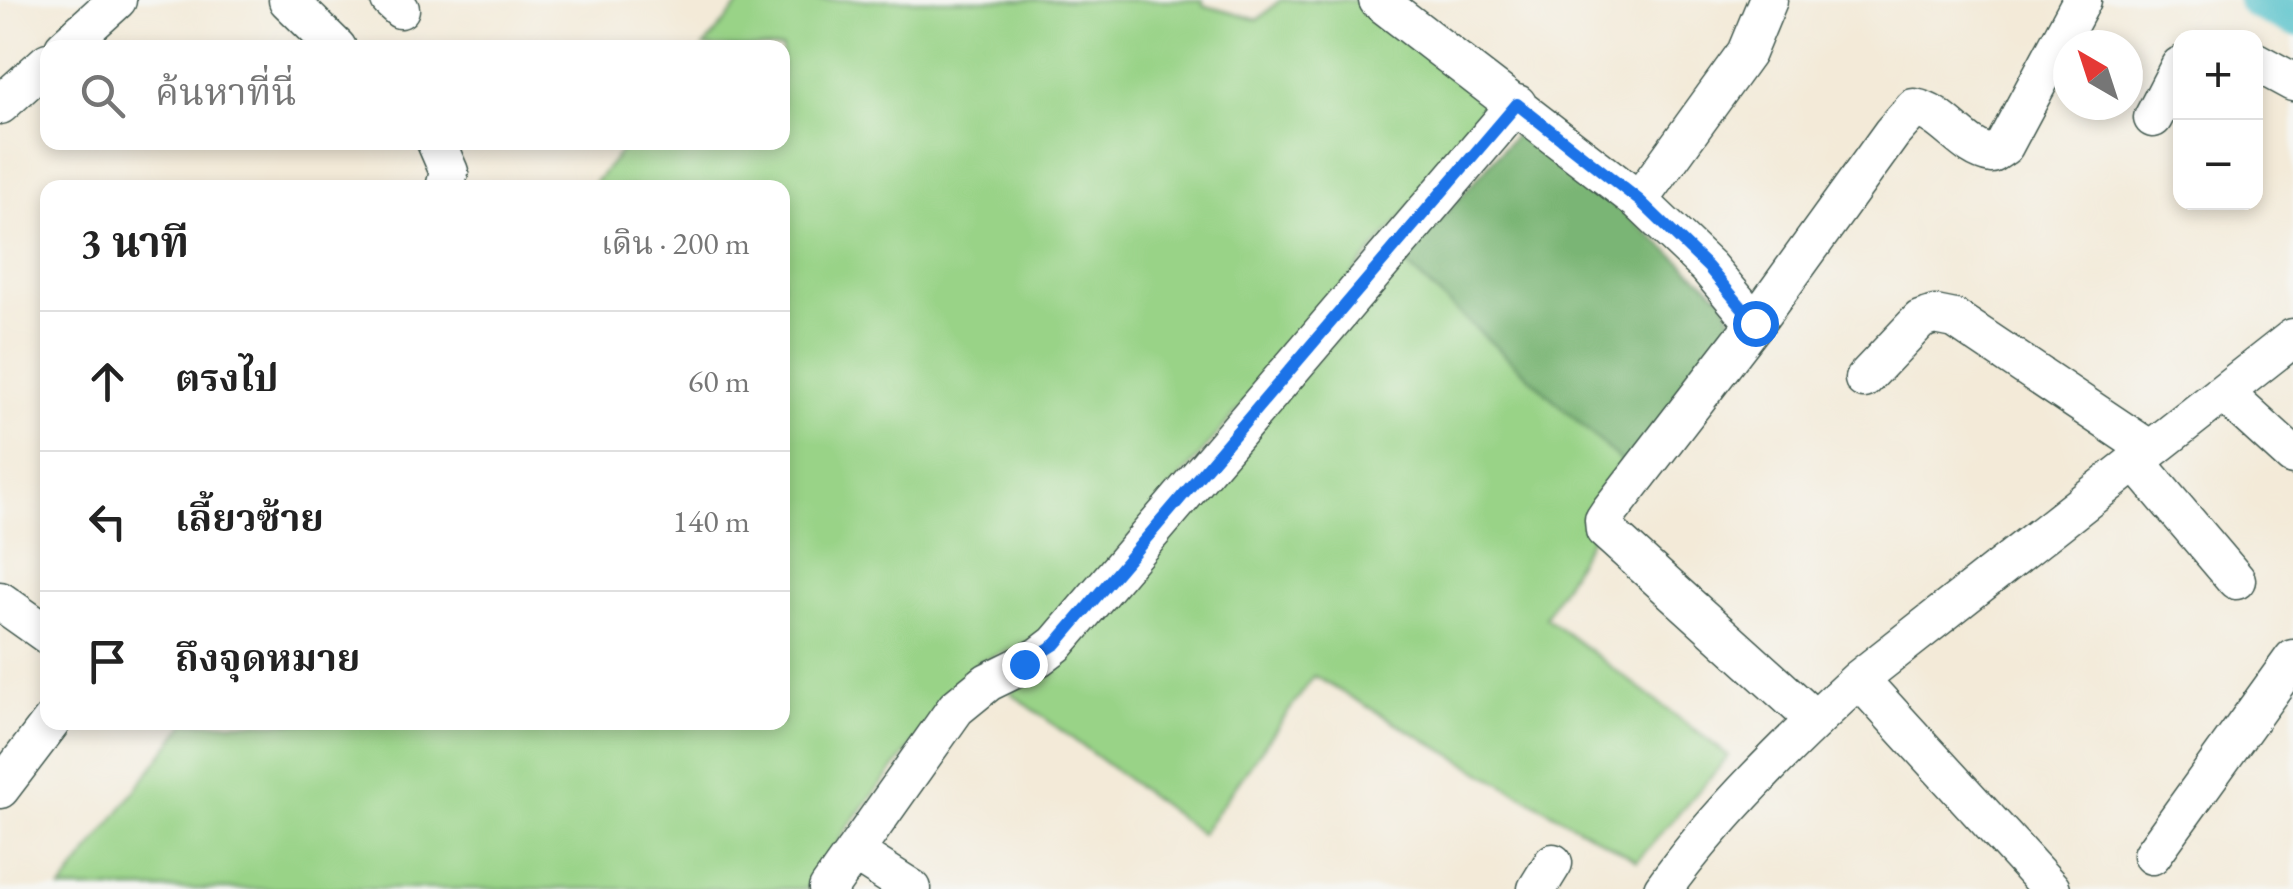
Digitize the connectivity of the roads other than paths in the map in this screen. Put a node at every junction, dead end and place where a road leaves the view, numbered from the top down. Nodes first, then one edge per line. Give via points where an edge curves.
1 (117, 0) edge
2 (288, 0) edge
3 (1378, 0) edge
4 (1768, 0) edge
5 (2082, 0) edge
6 (73, 40) edge
7 (329, 40) edge
8 (2263, 66) edge
9 (40, 69) edge
10 (2173, 79) edge
11 (2293, 82) edge
12 (1517, 104) junction
13 (0, 105) edge
14 (2153, 118) dead end
15 (439, 150) edge
16 (447, 180) edge
17 (1640, 201) junction
18 (1755, 323) junction
19 (2293, 338) edge
20 (1864, 379) dead end
21 (2224, 393) junction
22 (2142, 455) junction
23 (2293, 456) edge
24 (2236, 580) dead end
25 (0, 601) edge
26 (40, 629) edge
27 (2293, 659) edge
28 (1858, 679) junction
29 (1814, 720) junction
30 (45, 730) edge
31 (0, 789) edge
32 (854, 852) junction
33 (2152, 855) dead end
34 (828, 889) edge
35 (912, 889) edge
36 (1663, 889) edge
37 (2050, 889) edge

1 - 6 street
2 - 7 street
3 - 12 street
4 - 17 street via 1746,53
5 - 18 street via 2004,146 1981,152 1914,108
8 - 11 street
9 - 13 street
10 - 14 street
12 - 17 street
12 - 32 street via 1056,644 956,708
15 - 16 street
17 - 18 street
18 - 29 street via 1610,511 1605,530
19 - 21 street
20 - 22 street via 1920,320 1955,319
21 - 22 street
21 - 23 street
22 - 24 street
22 - 28 street
25 - 26 street
27 - 33 street
28 - 29 street
28 - 37 street
29 - 36 street
30 - 31 street
32 - 34 street
32 - 35 street

